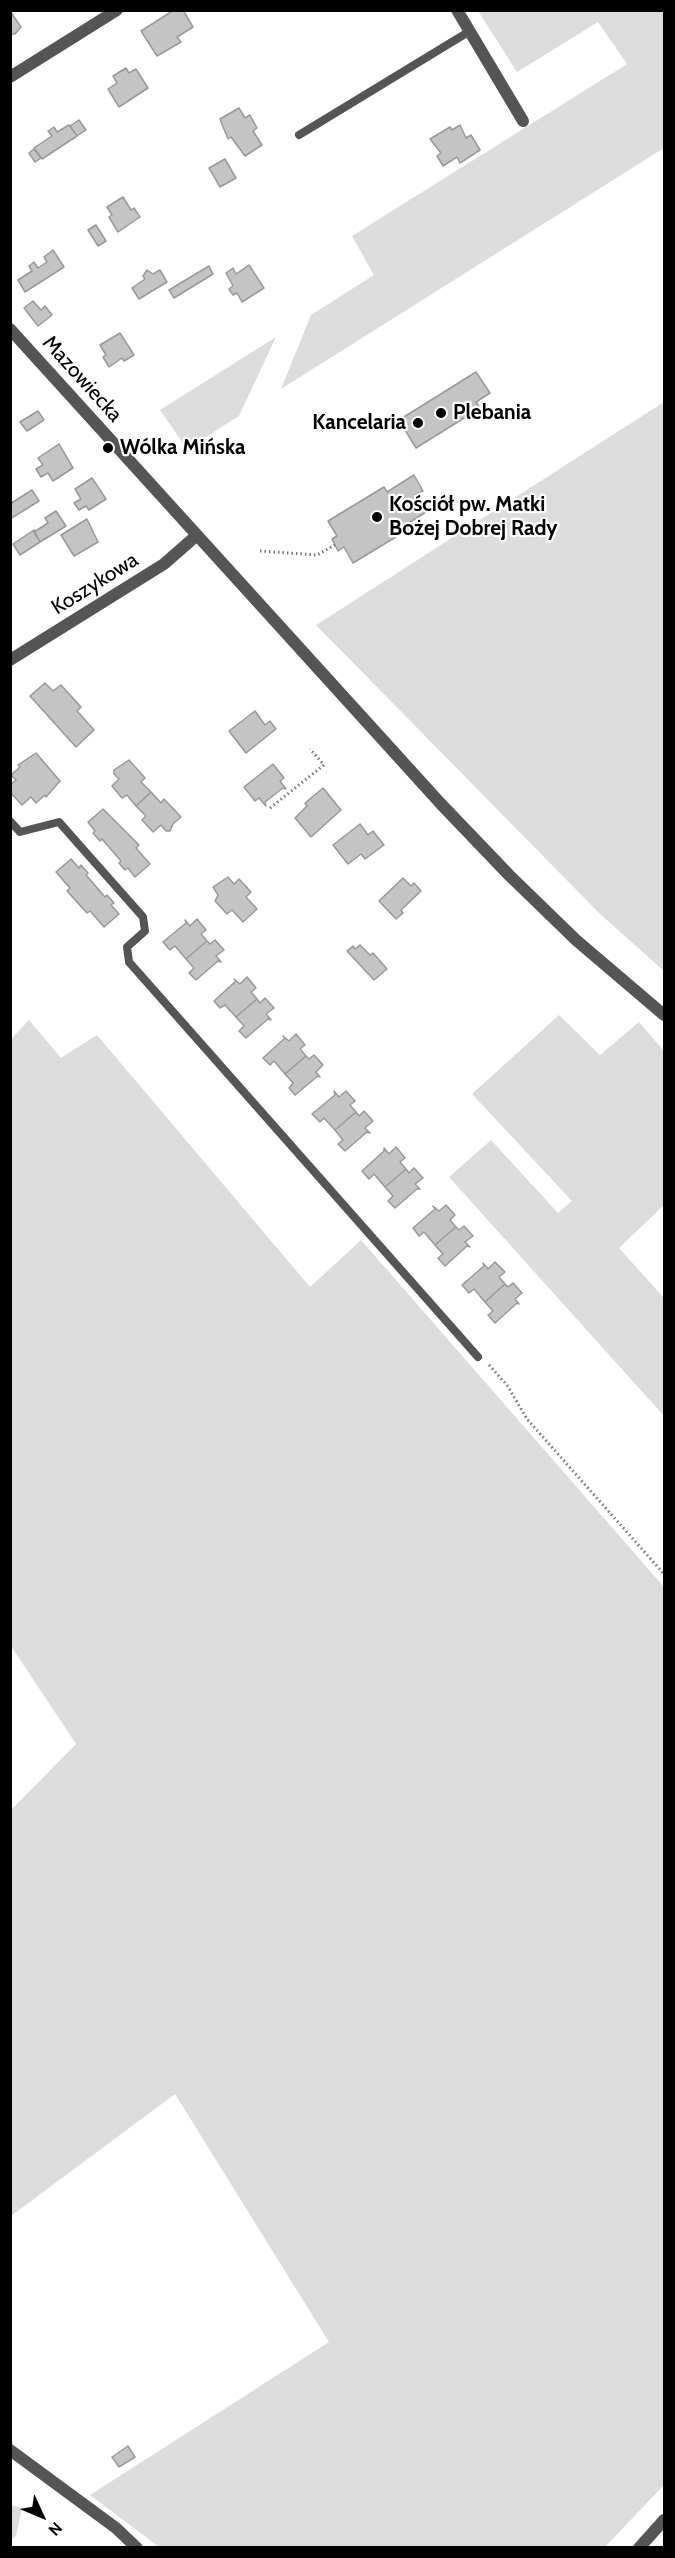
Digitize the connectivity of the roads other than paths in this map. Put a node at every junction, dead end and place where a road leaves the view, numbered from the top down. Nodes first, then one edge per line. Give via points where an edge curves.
1 (117, 10) edge
2 (457, 10) edge
3 (470, 31) junction
4 (10, 77) edge
5 (523, 121) dead end
6 (299, 135) dead end
7 (10, 329) edge
8 (196, 536) junction
9 (10, 660) edge
10 (10, 821) edge
11 (664, 1015) edge
12 (478, 1356) road end
13 (10, 2450) edge
14 (664, 2520) edge
15 (137, 2547) edge
16 (639, 2547) edge

1 - 4 street
2 - 3 street
3 - 5 street
3 - 6 lane
7 - 8 street, Mazowiecka
8 - 9 street, Koszykowa via 164,564
8 - 11 street, Mazowiecka via 501,867 576,940
10 - 12 lane via 20,832 59,822 143,917 145,932 128,947 129,962
13 - 15 street
14 - 16 street

